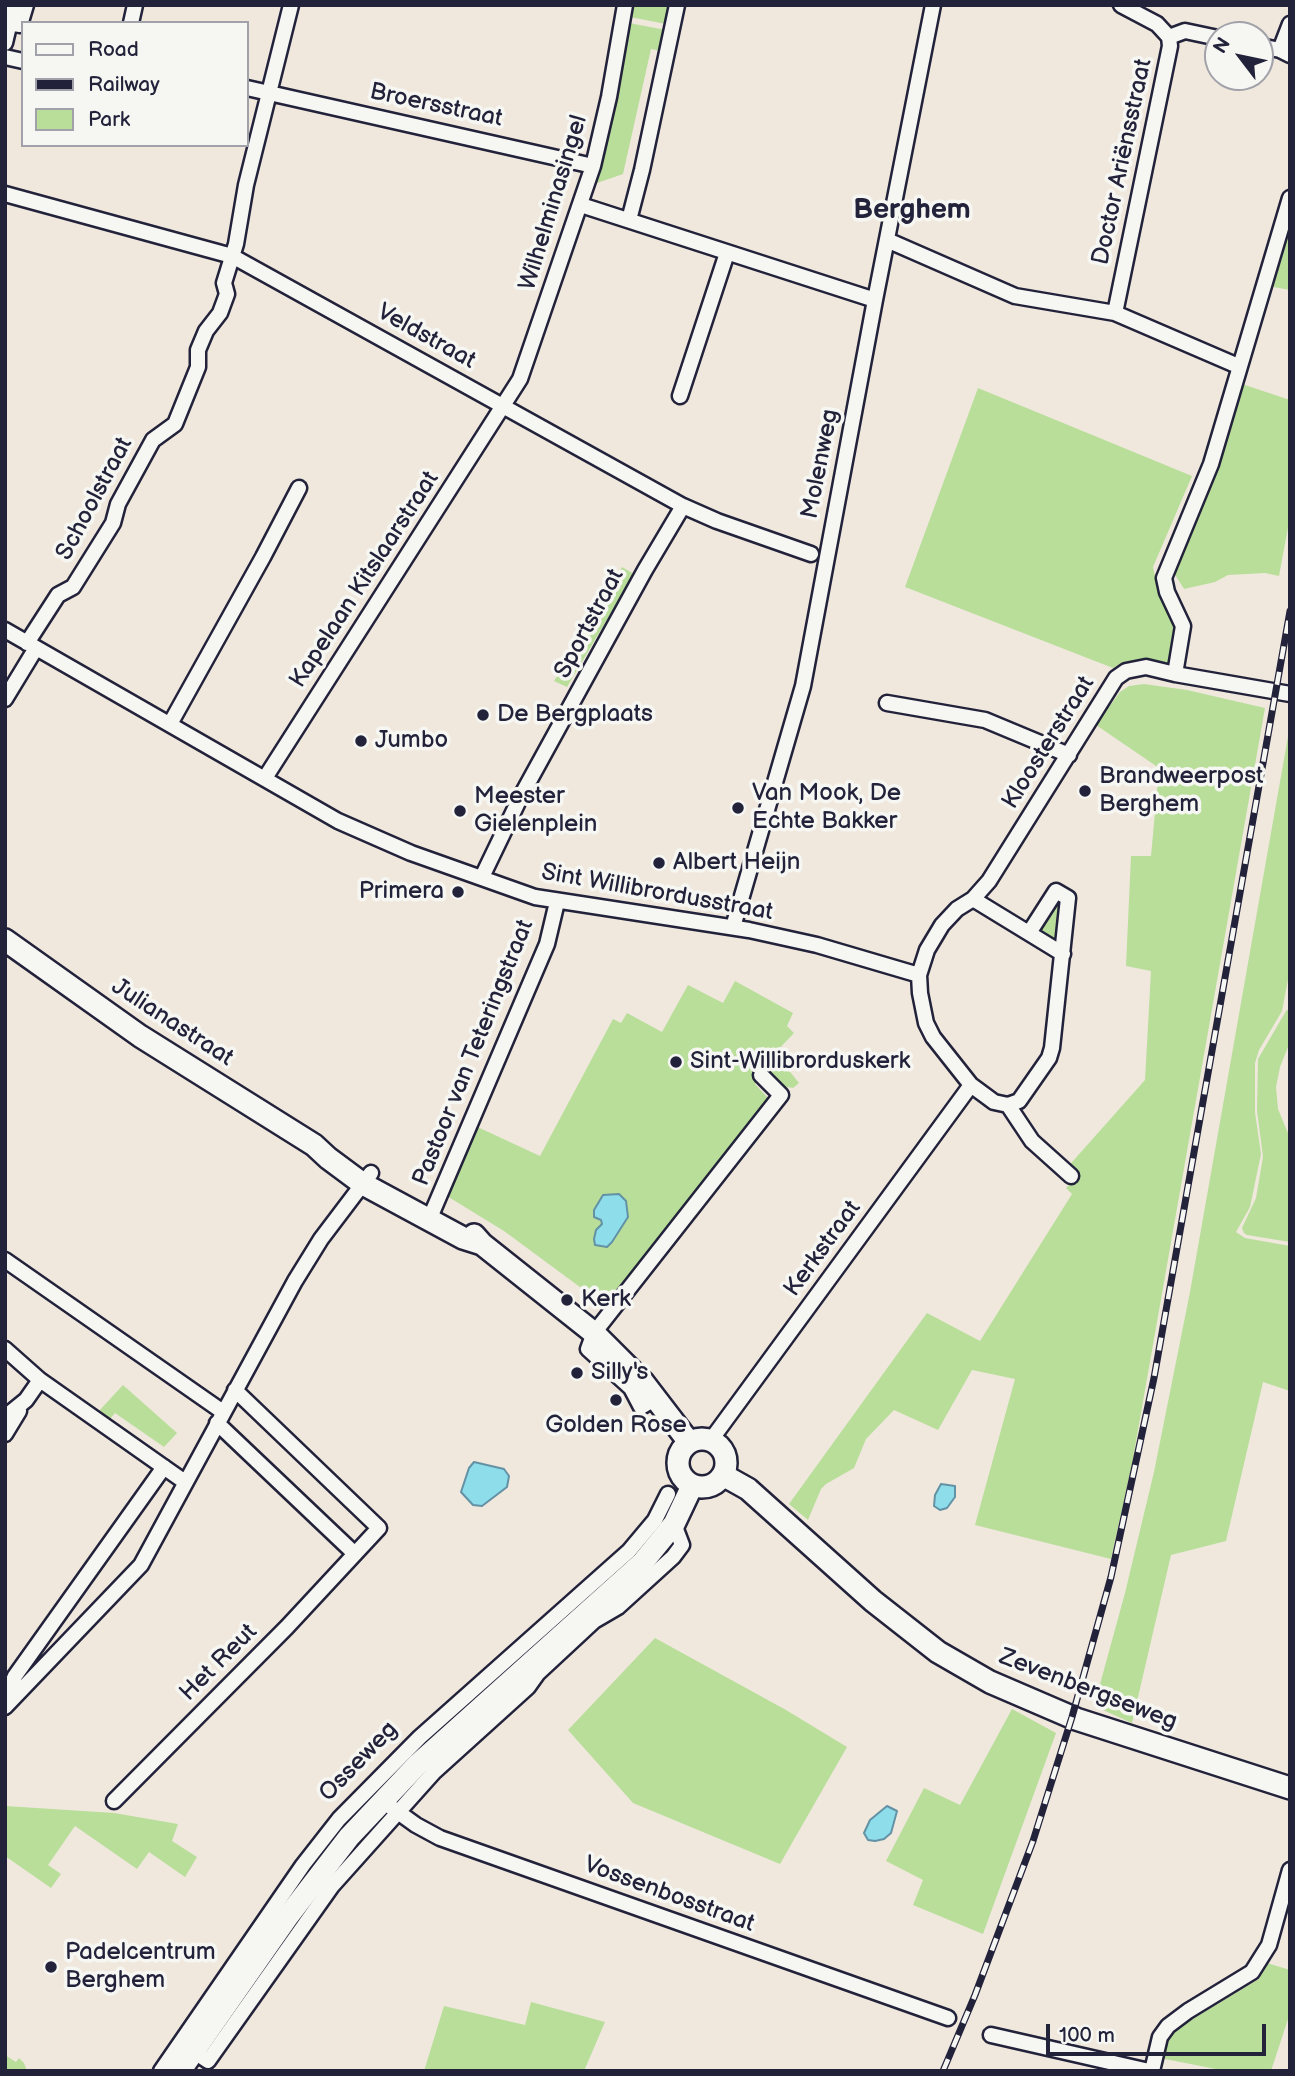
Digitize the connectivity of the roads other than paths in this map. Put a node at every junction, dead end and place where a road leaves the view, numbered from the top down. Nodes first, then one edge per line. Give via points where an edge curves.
1 (14, 5) edge
2 (290, 5) edge
3 (625, 5) edge
4 (677, 5) edge
5 (933, 5) edge
6 (1121, 5) edge
7 (21, 22) edge
8 (9, 23) junction
9 (1290, 24) edge
10 (1204, 35) edge
11 (1169, 37) junction
12 (5, 43) edge
13 (1285, 53) edge
14 (248, 88) edge
15 (270, 93) junction
16 (593, 166) junction
17 (5, 194) edge
18 (1290, 198) edge
19 (581, 205) junction
20 (629, 220) junction
21 (887, 240) junction
22 (727, 253) junction
23 (232, 256) junction
24 (875, 300) junction
25 (1115, 313) junction
26 (1238, 366) junction
27 (680, 396) dead end
28 (503, 406) junction
29 (299, 488) dead end
30 (683, 506) junction
31 (811, 554) dead end
32 (5, 630) edge
33 (32, 645) junction
34 (1175, 674) junction
35 (1290, 694) edge
36 (5, 699) edge
37 (887, 703) dead end
38 (170, 724) junction
39 (1069, 755) junction
40 (265, 778) junction
41 (482, 877) junction
42 (973, 900) junction
43 (557, 902) junction
44 (733, 927) junction
45 (1029, 933) junction
46 (5, 940) edge
47 (1063, 954) junction
48 (919, 975) junction
49 (761, 1075) dead end
50 (971, 1085) junction
51 (1008, 1105) junction
52 (1071, 1175) dead end
53 (367, 1179) junction
54 (431, 1215) junction
55 (5, 1260) edge
56 (594, 1333) junction
57 (5, 1349) edge
58 (40, 1380) junction
59 (235, 1390) junction
60 (26, 1400) junction
61 (5, 1417) edge
62 (220, 1417) junction
63 (5, 1434) edge
64 (711, 1440) junction
65 (689, 1442) junction
66 (164, 1467) junction
67 (723, 1475) junction
68 (185, 1482) junction
69 (692, 1486) junction
70 (668, 1494) dead end
71 (674, 1524) junction
72 (651, 1540) junction
73 (355, 1554) junction
74 (5, 1698) edge
75 (5, 1707) edge
76 (1290, 1788) edge
77 (114, 1801) dead end
78 (390, 1806) junction
79 (1290, 1870) edge
80 (948, 2018) dead end
81 (991, 2035) dead end
82 (161, 2071) edge
83 (180, 2071) edge
84 (1150, 2071) edge

1 - 8 street
2 - 15 street, Schoolstraat
3 - 16 street, Wilhelminasingel
4 - 20 street
5 - 21 street, Molenweg
6 - 11 street, Doctor Ariënsstraat via 1157,24
7 - 8 street
8 - 12 street
9 - 13 street
10 - 11 street via 1185,31
11 - 25 street, Doctor Ariënsstraat
14 - 15 street, Broersstraat
15 - 16 street, Broersstraat
15 - 23 street, Schoolstraat
16 - 19 street, Wilhelminasingel
17 - 23 street, Veldstraat
18 - 26 street
19 - 20 street
19 - 28 street, Wilhelminasingel via 520,379
20 - 22 street
21 - 24 street, Molenweg
21 - 25 street via 1015,296
22 - 24 street
22 - 27 street
23 - 28 street, Veldstraat
23 - 33 street, Schoolstraat via 224,283 227,294 198,350 198,367 175,424 153,440 118,504 113,523 73,587 58,595
24 - 44 street, Molenweg via 803,686
25 - 26 street
26 - 34 street via 1211,464 1164,578 1183,626
28 - 30 street, Veldstraat
28 - 40 street, Kapelaan Kitslaarstraat
29 - 38 street
30 - 31 street, Veldstraat
30 - 41 street, Sportstraat via 521,796
32 - 33 street, Sint Willibrordusstraat
33 - 36 street
33 - 38 street, Sint Willibrordusstraat
34 - 35 street, Kloosterstraat
34 - 39 street, Kloosterstraat via 1146,667 1116,678
37 - 39 street via 985,720
38 - 40 street, Sint Willibrordusstraat
39 - 42 street, Kloosterstraat
40 - 41 street, Sint Willibrordusstraat via 351,827
41 - 43 street, Sint Willibrordusstraat
42 - 45 street
42 - 48 street, Kloosterstraat via 942,925
43 - 44 street, Sint Willibrordusstraat
43 - 54 street, Pastoor van Teteringstraat via 547,944
44 - 48 street, Sint Willibrordusstraat via 817,945
45 - 47 street
45 - 47 street via 1056,891 1068,898
46 - 53 street, Julianastraat via 140,1036
47 - 51 street via 1049,1058 1019,1101
48 - 50 street via 926,1023
49 - 56 street via 781,1095
50 - 51 street via 994,1102
50 - 64 street, Kerkstraat
51 - 52 street via 1032,1141
53 - 54 street, Julianastraat
53 - 59 street via 295,1280
54 - 56 street, Julianastraat via 463,1238 482,1244
55 - 62 street
56 - 65 street, Julianastraat via 656,1398
57 - 58 street
58 - 60 street
58 - 66 street
59 - 62 street
59 - 73 street, Het Reut via 379,1528
60 - 61 street
60 - 63 street
62 - 68 street
62 - 73 street
64 - 65 street
64 - 67 street via 725,1455
65 - 69 street via 677,1462 682,1478
66 - 68 street
66 - 74 street via 15,1676
67 - 69 street via 708,1487
67 - 76 street, Zevenbergseweg via 748,1489 873,1601 938,1652 990,1682 1080,1720
68 - 75 street via 141,1565
69 - 71 street, Osseweg
70 - 72 street, Osseweg
71 - 72 street, Osseweg
71 - 78 street, Osseweg via 682,1545 673,1557 618,1607 594,1622 434,1772
72 - 78 street, Osseweg via 418,1764
72 - 82 street, Osseweg via 420,1737 339,1819
73 - 77 street, Het Reut
78 - 80 street, Vossenbosstraat via 440,1838
78 - 83 street, Osseweg via 322,1870 260,1973 200,2056
79 - 84 street via 1269,1945 1252,1972 1168,2026
81 - 84 street

